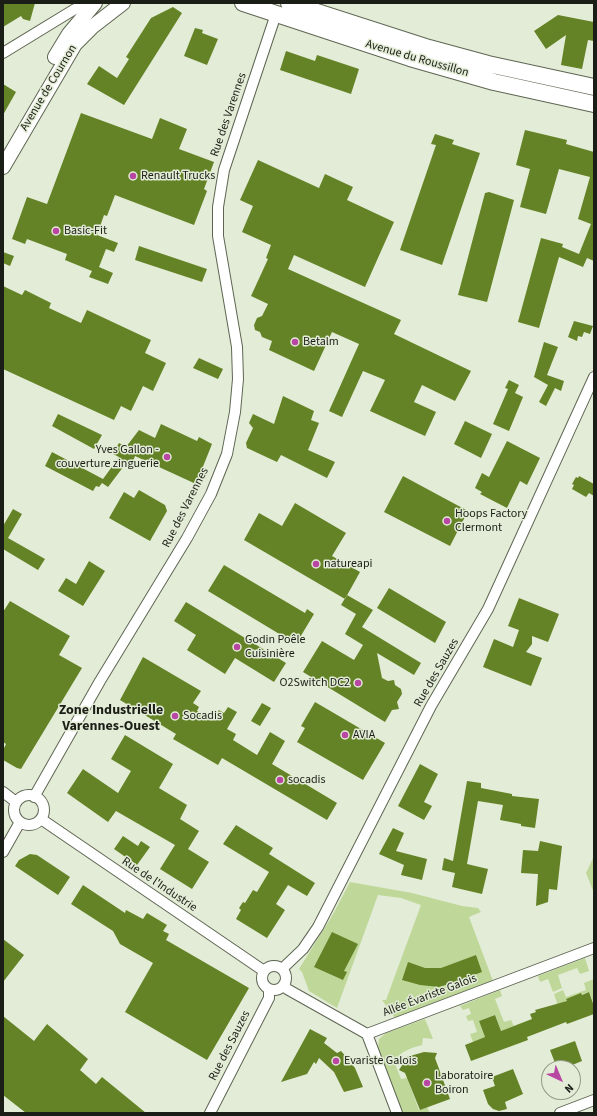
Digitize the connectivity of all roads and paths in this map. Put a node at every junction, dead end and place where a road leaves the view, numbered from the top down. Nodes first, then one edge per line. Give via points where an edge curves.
1 (95, 3) edge
2 (123, 3) edge
3 (243, 3) edge
4 (289, 3) edge
5 (314, 3) edge
6 (82, 9) edge
7 (276, 14) junction
8 (92, 27) junction
9 (395, 46) junction
10 (3, 53) edge
11 (594, 87) edge
12 (594, 104) edge
13 (3, 148) edge
14 (3, 167) edge
15 (594, 377) edge
16 (3, 792) edge
17 (34, 796) junction
18 (16, 802) junction
19 (41, 819) junction
20 (20, 822) junction
21 (3, 852) edge
22 (594, 948) edge
23 (282, 969) junction
24 (264, 971) junction
25 (284, 984) junction
26 (269, 989) junction
27 (367, 1034) junction
28 (594, 1100) edge
29 (210, 1113) edge
30 (397, 1113) edge
31 (560, 1113) edge

1 - 6 main road, Avenue de Cournon
2 - 8 main road, Avenue de Cournon
3 - 7 main road, Avenue du Roussillon
4 - 9 main road, Avenue du Roussillon via 353,25
5 - 9 main road via 366,21
6 - 8 street
6 - 10 street via 55,21
6 - 13 main road, Avenue de Cournon
7 - 9 main road, Avenue du Roussillon via 356,42
7 - 17 street, Rue des Varennes via 224,170 218,207 218,236 237,347 235,412 227,454 211,494 187,538
8 - 14 main road, Avenue de Cournon via 69,52
9 - 11 main road, Avenue du Roussillon
9 - 12 main road, Avenue du Roussillon via 494,82
15 - 23 street, Rue des Sauzes via 488,608 431,706 318,927 303,949
16 - 18 street
17 - 18 street via 25,796
17 - 19 street via 43,806
18 - 20 street via 14,815
19 - 20 street via 33,824
19 - 24 street, Rue de l'Industrie
20 - 21 street
22 - 27 street, Allée Évariste Galois
23 - 24 street via 272,966
23 - 25 street via 285,974
24 - 26 street via 262,982
25 - 26 street via 280,988
25 - 27 street via 293,992
26 - 29 street, Rue des Sauzes via 269,998
27 - 30 street
28 - 31 street

